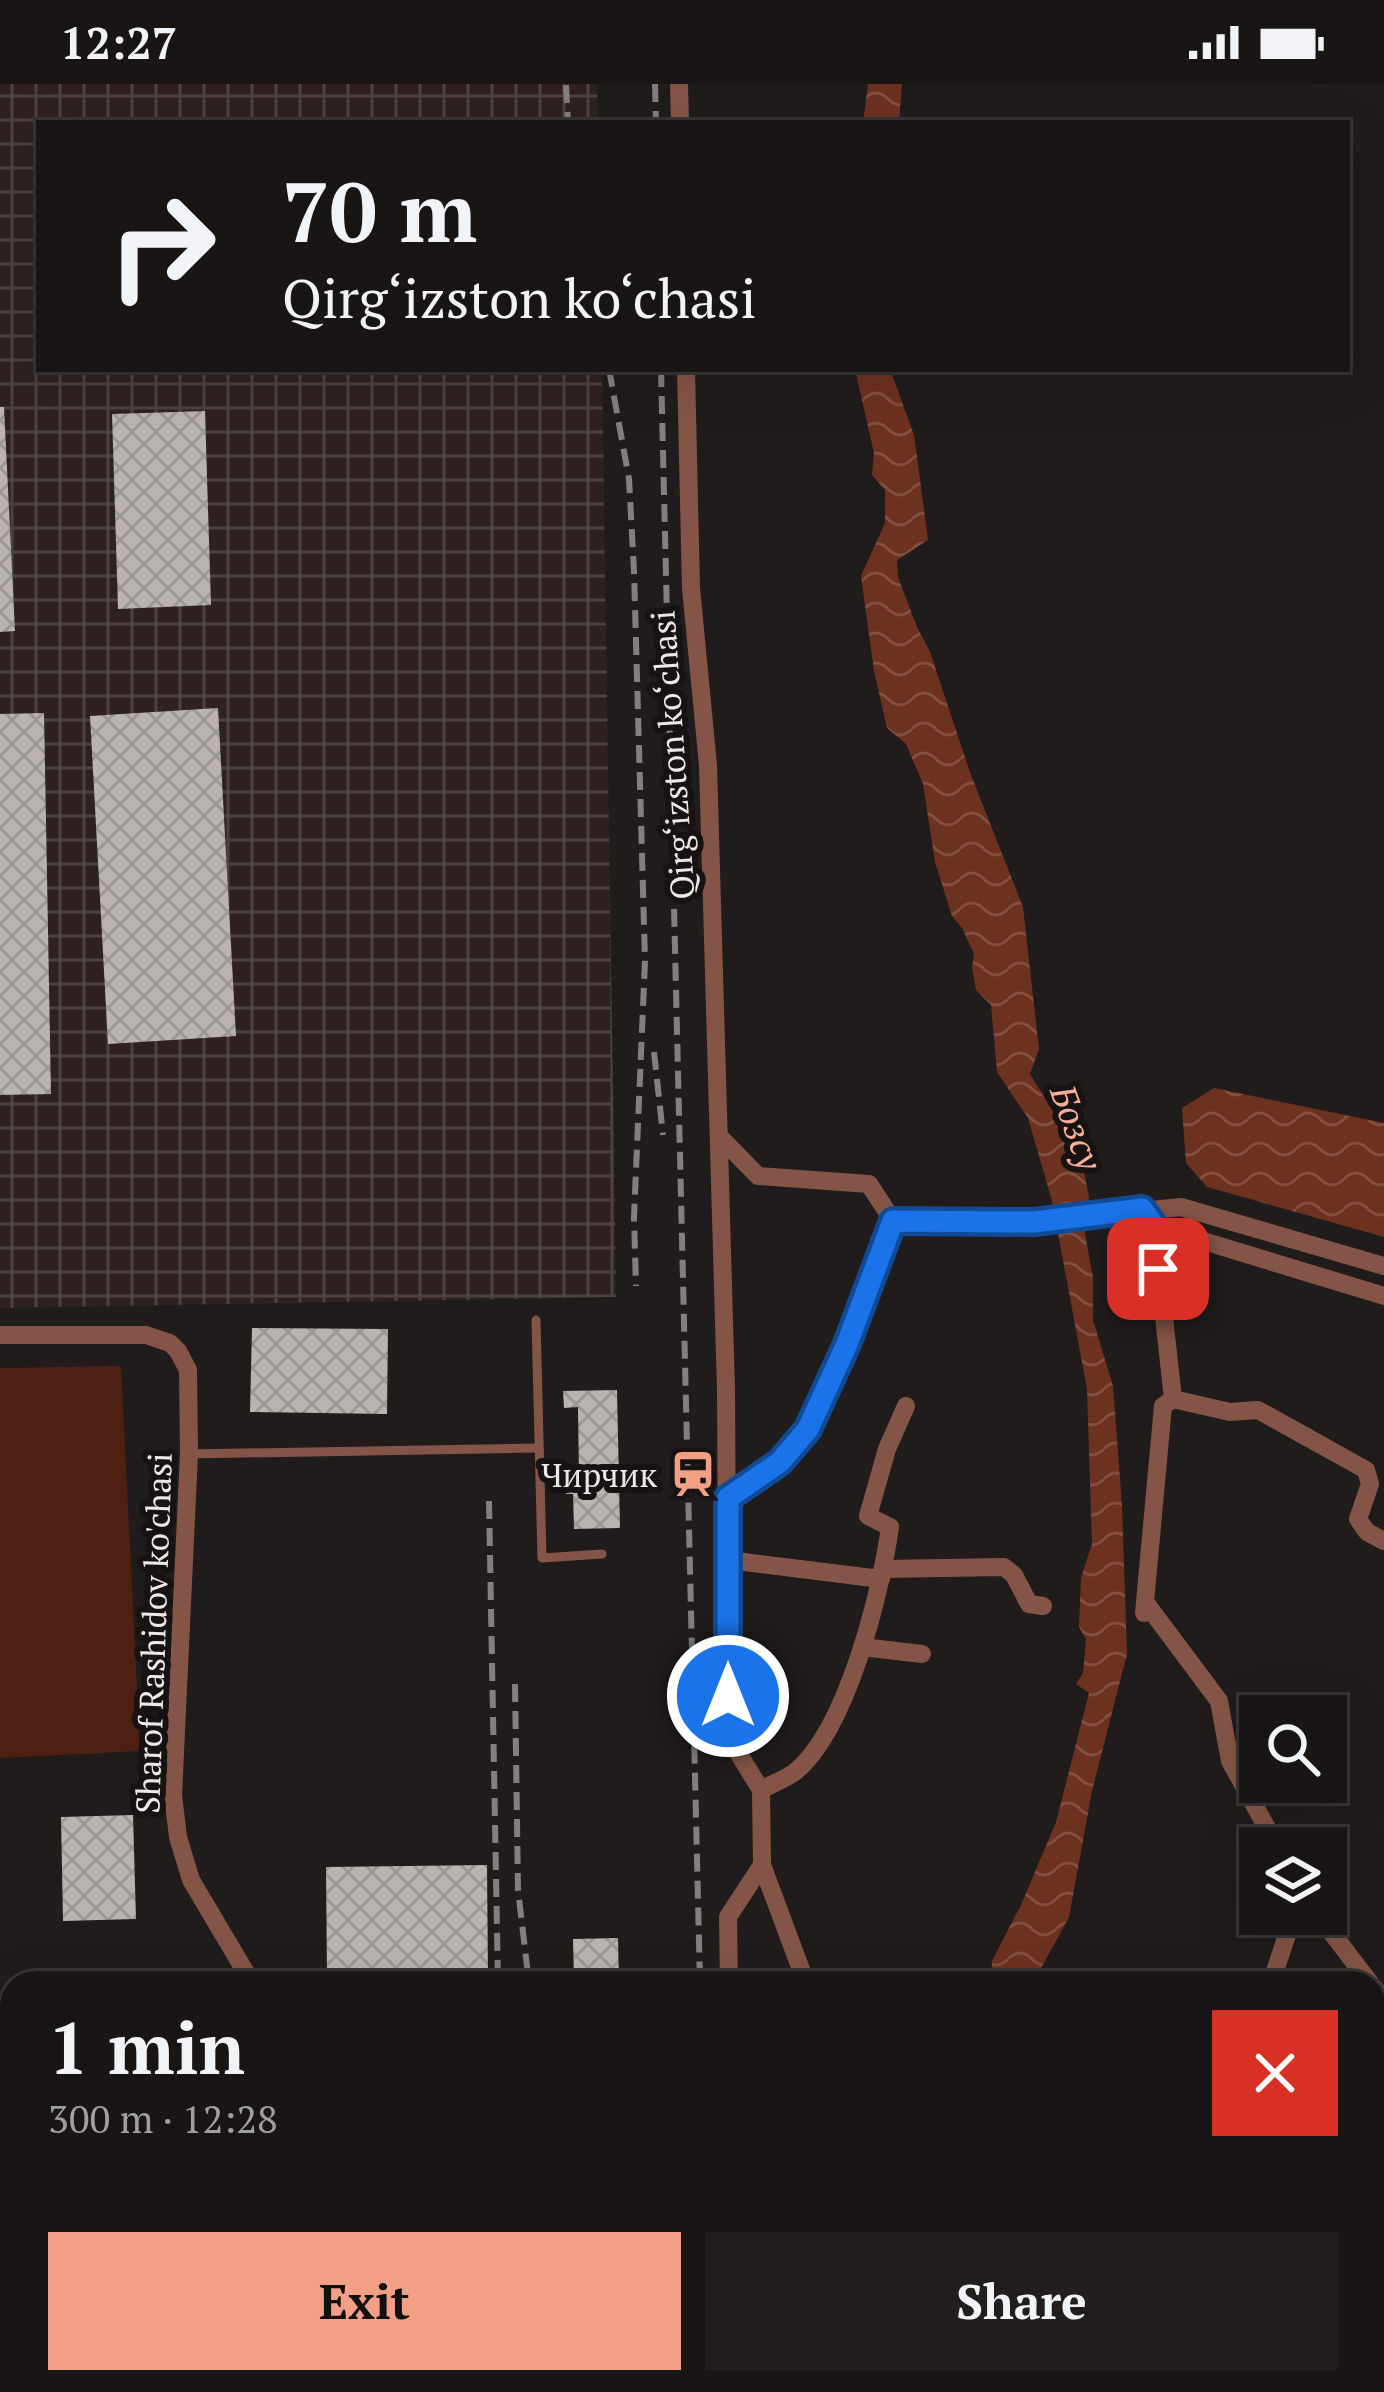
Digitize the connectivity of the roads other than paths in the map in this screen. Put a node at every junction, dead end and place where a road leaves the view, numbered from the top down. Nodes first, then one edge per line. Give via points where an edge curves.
1 (679, 84) edge
2 (680, 120) edge
3 (686, 372) edge
4 (719, 1136) junction
5 (1142, 1209) junction
6 (893, 1221) junction
7 (1154, 1226) junction
8 (1384, 1266) edge
9 (1384, 1296) edge
10 (536, 1320) dead end
11 (0, 1335) edge
12 (1173, 1399) junction
13 (906, 1406) dead end
14 (538, 1448) junction
15 (189, 1454) junction
16 (728, 1498) junction
17 (1384, 1541) edge
18 (602, 1554) dead end
19 (728, 1560) junction
20 (882, 1574) junction
21 (1043, 1606) dead end
22 (862, 1647) junction
23 (922, 1654) dead end
24 (761, 1790) junction
25 (1266, 1827) edge
26 (762, 1864) junction
27 (1287, 1935) edge
28 (1334, 1935) edge
29 (245, 1971) edge
30 (729, 1971) edge
31 (802, 1971) edge
32 (1275, 1971) edge
33 (1361, 1971) edge

1 - 2 street
3 - 4 street, Qirg‘izston ko‘chasi
4 - 6 street via 758,1176 869,1184
4 - 16 street, Qirg‘izston ko‘chasi
5 - 6 street via 1034,1222
5 - 7 street
5 - 8 street via 1181,1207
6 - 16 street via 808,1429 780,1462
7 - 9 street
7 - 12 street
10 - 14 lane
11 - 15 street, Sharof Rashidov ko'chasi via 122,1333 170,1343 190,1380
12 - 17 street via 1258,1410 1366,1470 1370,1484 1358,1519
12 - 25 street via 1163,1406 1144,1608 1220,1701 1230,1761
13 - 20 street via 868,1516 890,1527
14 - 15 lane
14 - 18 lane via 542,1558
15 - 29 street, Sharof Rashidov ko'chasi via 175,1816 190,1880
16 - 19 street, Qirg‘izston ko‘chasi
19 - 20 street
19 - 24 street, Qirg‘izston ko‘chasi via 728,1736
20 - 21 street via 1004,1567 1029,1604
20 - 22 street
22 - 23 street
22 - 24 street via 834,1723 796,1771
24 - 26 street
26 - 30 street via 728,1917
26 - 31 street
27 - 32 street
28 - 33 street

